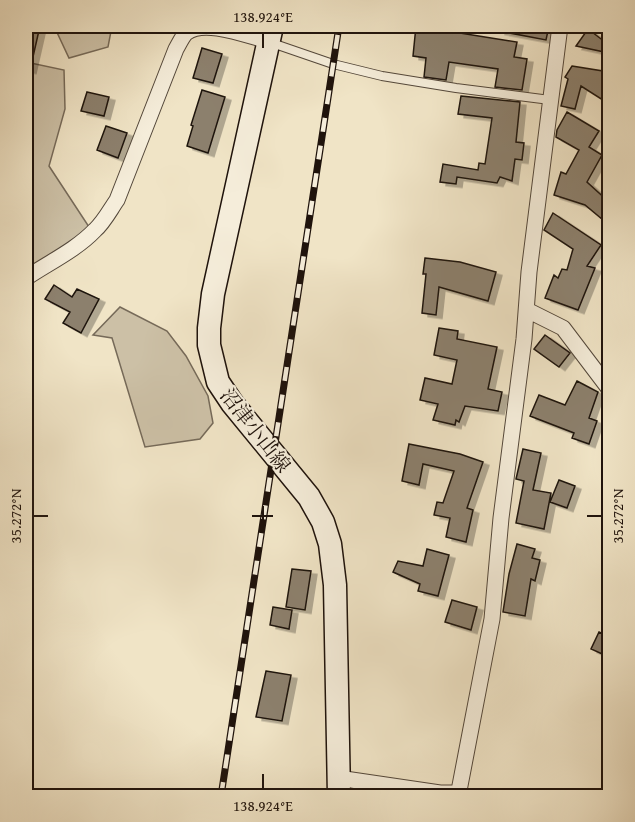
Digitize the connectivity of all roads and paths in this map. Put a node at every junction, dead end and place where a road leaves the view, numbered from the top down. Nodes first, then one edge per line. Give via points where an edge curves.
1 (198, 26) edge
2 (560, 26) edge
3 (270, 33) edge
4 (550, 100) junction
5 (26, 278) edge
6 (527, 310) junction
7 (609, 390) edge
8 (338, 787) edge
9 (458, 795) edge

1 - 3 street
1 - 5 street via 186,33 176,49 117,200 81,243
2 - 4 street
3 - 4 lane via 333,64 382,76
3 - 8 main road, 沼津小山線 via 213,294 209,345 219,382 309,497 330,544 335,585
4 - 6 street
6 - 7 street via 562,328
6 - 9 street via 492,619
8 - 9 street

